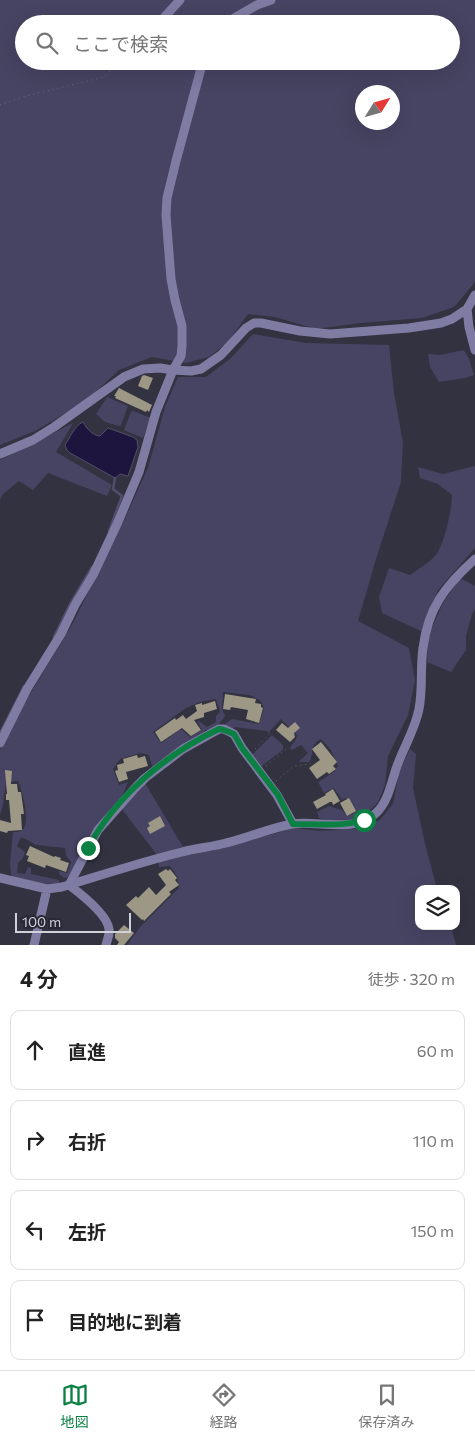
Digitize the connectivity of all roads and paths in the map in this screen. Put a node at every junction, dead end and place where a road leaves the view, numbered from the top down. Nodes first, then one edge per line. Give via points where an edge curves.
1 (180, 0) edge
2 (271, 0) edge
3 (166, 15) edge
4 (240, 15) edge
5 (111, 70) edge
6 (201, 70) edge
7 (0, 105) edge
8 (475, 295) edge
9 (467, 309) junction
10 (475, 350) edge
11 (173, 370) junction
12 (0, 454) edge
13 (475, 559) edge
14 (272, 732) dead end
15 (0, 743) edge
16 (286, 749) dead end
17 (248, 756) junction
18 (313, 761) dead end
19 (260, 771) junction
20 (271, 786) junction
21 (293, 824) junction
22 (0, 878) edge
23 (69, 885) junction
24 (47, 889) junction
25 (34, 945) edge
26 (106, 945) edge

1 - 3 street
2 - 4 street
5 - 7 path via 104,77
6 - 11 street via 167,198 171,279 182,326 181,356
8 - 9 street
9 - 10 street
9 - 11 street via 441,323 350,333 300,331 254,323 211,363 191,371
11 - 12 street via 143,369 124,377 54,427
11 - 15 street via 118,522 93,575 27,689
13 - 21 street via 440,597 430,619 423,648 420,706 386,801 376,814 352,824
14 - 17 path
16 - 19 path
17 - 19 street
17 - 23 street via 234,734 219,729 183,749 145,778 98,830
18 - 20 path via 294,766
19 - 20 street
20 - 21 street
21 - 23 street
22 - 24 street
23 - 24 street
23 - 26 street via 105,918 109,928
24 - 25 street

